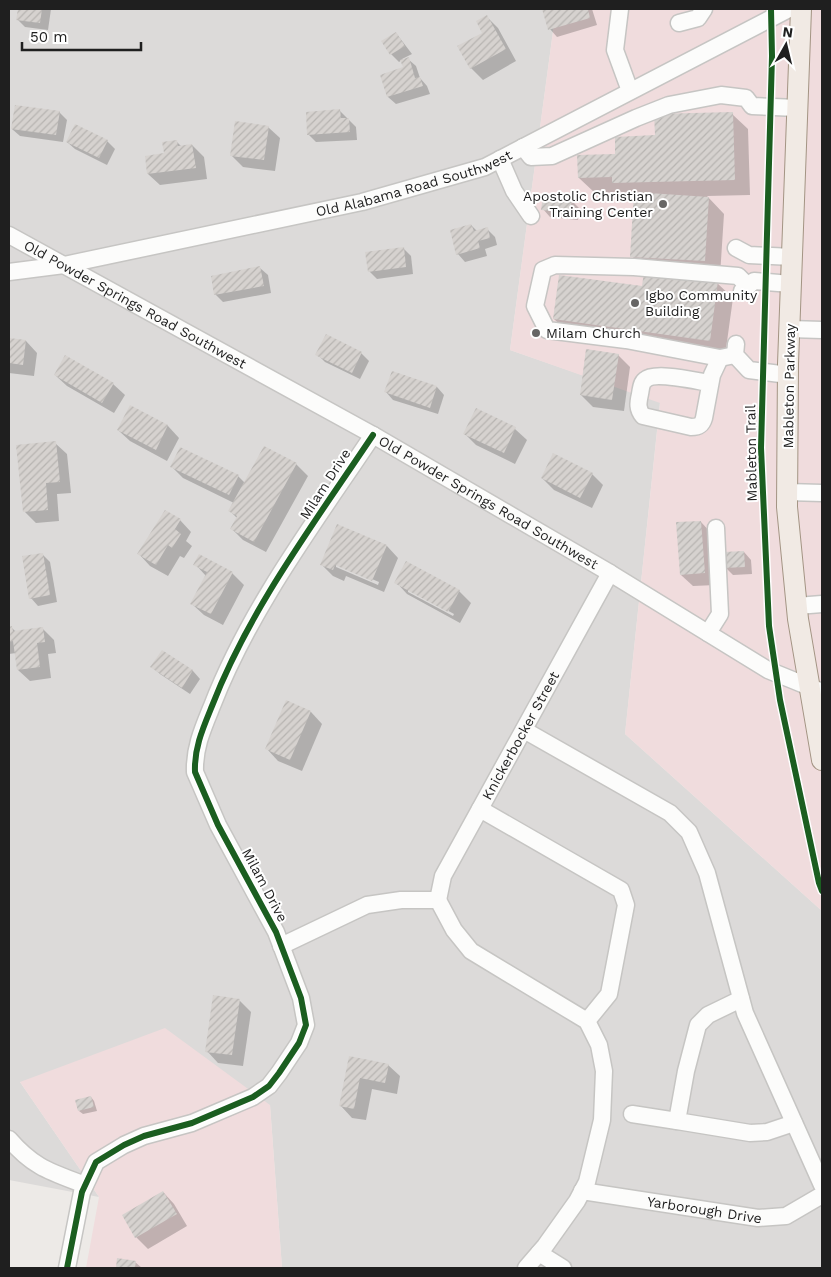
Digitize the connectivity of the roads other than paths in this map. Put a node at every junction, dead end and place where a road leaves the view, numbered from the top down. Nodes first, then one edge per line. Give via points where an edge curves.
1 (704, 9) edge
2 (789, 9) edge
3 (801, 9) edge
4 (620, 11) edge
5 (679, 23) dead end
6 (630, 91) junction
7 (797, 108) junction
8 (523, 147) junction
9 (500, 159) junction
10 (530, 216) dead end
11 (9, 235) edge
12 (736, 248) dead end
13 (792, 257) junction
14 (64, 265) junction
15 (9, 272) edge
16 (791, 284) junction
17 (790, 329) junction
18 (822, 330) edge
19 (731, 352) junction
20 (788, 375) junction
21 (710, 383) junction
22 (373, 434) junction
23 (787, 492) junction
24 (822, 494) edge
25 (716, 528) dead end
26 (610, 573) junction
27 (822, 604) edge
28 (797, 606) junction
29 (708, 634) junction
30 (815, 689) edge
31 (524, 730) junction
32 (822, 760) edge
33 (480, 809) junction
34 (438, 900) junction
35 (282, 946) junction
36 (741, 999) junction
37 (587, 1021) junction
38 (632, 1114) dead end
39 (677, 1121) junction
40 (794, 1123) junction
41 (9, 1139) edge
42 (85, 1185) junction
43 (822, 1186) edge
44 (582, 1191) junction
45 (822, 1195) edge
46 (539, 1253) junction
47 (67, 1268) edge
48 (526, 1268) edge
49 (563, 1268) edge

1 - 5 street via 698,18
2 - 6 street, Old Alabama Road Southwest
3 - 7 main road, Mableton Parkway
4 - 6 street via 615,50
6 - 8 street, Old Alabama Road Southwest
7 - 8 street via 752,106 746,98 721,95 669,105 552,156 532,158
7 - 13 main road, Mableton Parkway
8 - 9 street, Old Alabama Road Southwest
9 - 10 street via 514,191
9 - 14 street, Old Alabama Road Southwest via 486,167 362,202
11 - 14 street, Old Powder Springs Road Southwest
12 - 13 street via 749,255
13 - 16 main road, Mableton Parkway
14 - 15 street, Old Alabama Road Southwest
14 - 22 street, Old Powder Springs Road Southwest
16 - 17 main road, Mableton Parkway
16 - 19 street via 754,281 745,289 738,276 679,270 555,265 543,270 536,306 548,330
17 - 18 street
17 - 20 main road, Mableton Parkway
19 - 20 street via 749,370
19 - 21 street via 716,364
20 - 23 main road, Mableton Parkway
21 - 21 street via 704,418 698,427 644,416 639,412 641,384 650,376
22 - 26 street, Old Powder Springs Road Southwest
22 - 35 street, Milam Drive via 251,625 226,671 196,752 195,772 218,825
23 - 24 street
23 - 28 main road, Mableton Parkway
25 - 29 street via 720,614
26 - 29 street, Old Powder Springs Road Southwest
26 - 31 street, Knickerbocker Street
27 - 28 street
28 - 30 main road, Mableton Parkway
29 - 30 street, Old Powder Springs Road Southwest via 768,670
30 - 32 main road, Mableton Parkway
31 - 33 street, Knickerbocker Street
31 - 36 street via 670,814 690,832 707,873
33 - 34 street, Knickerbocker Street via 442,876
33 - 37 street via 621,890 626,905 609,994
34 - 35 street via 401,900 368,905
34 - 37 street via 454,930 471,951
35 - 42 street, Milam Drive via 301,998 306,1025 279,1074 253,1097 192,1123 124,1145 96,1162
36 - 39 street via 708,1015 698,1025
36 - 40 street
37 - 44 street via 599,1045 604,1071 602,1120
38 - 39 street
39 - 40 street via 750,1133 767,1132
40 - 43 street
41 - 42 street via 22,1154 44,1170
42 - 47 street, Milam Drive
44 - 45 street, Yarborough Drive via 758,1218 786,1216
44 - 46 street
46 - 48 street
46 - 49 street

